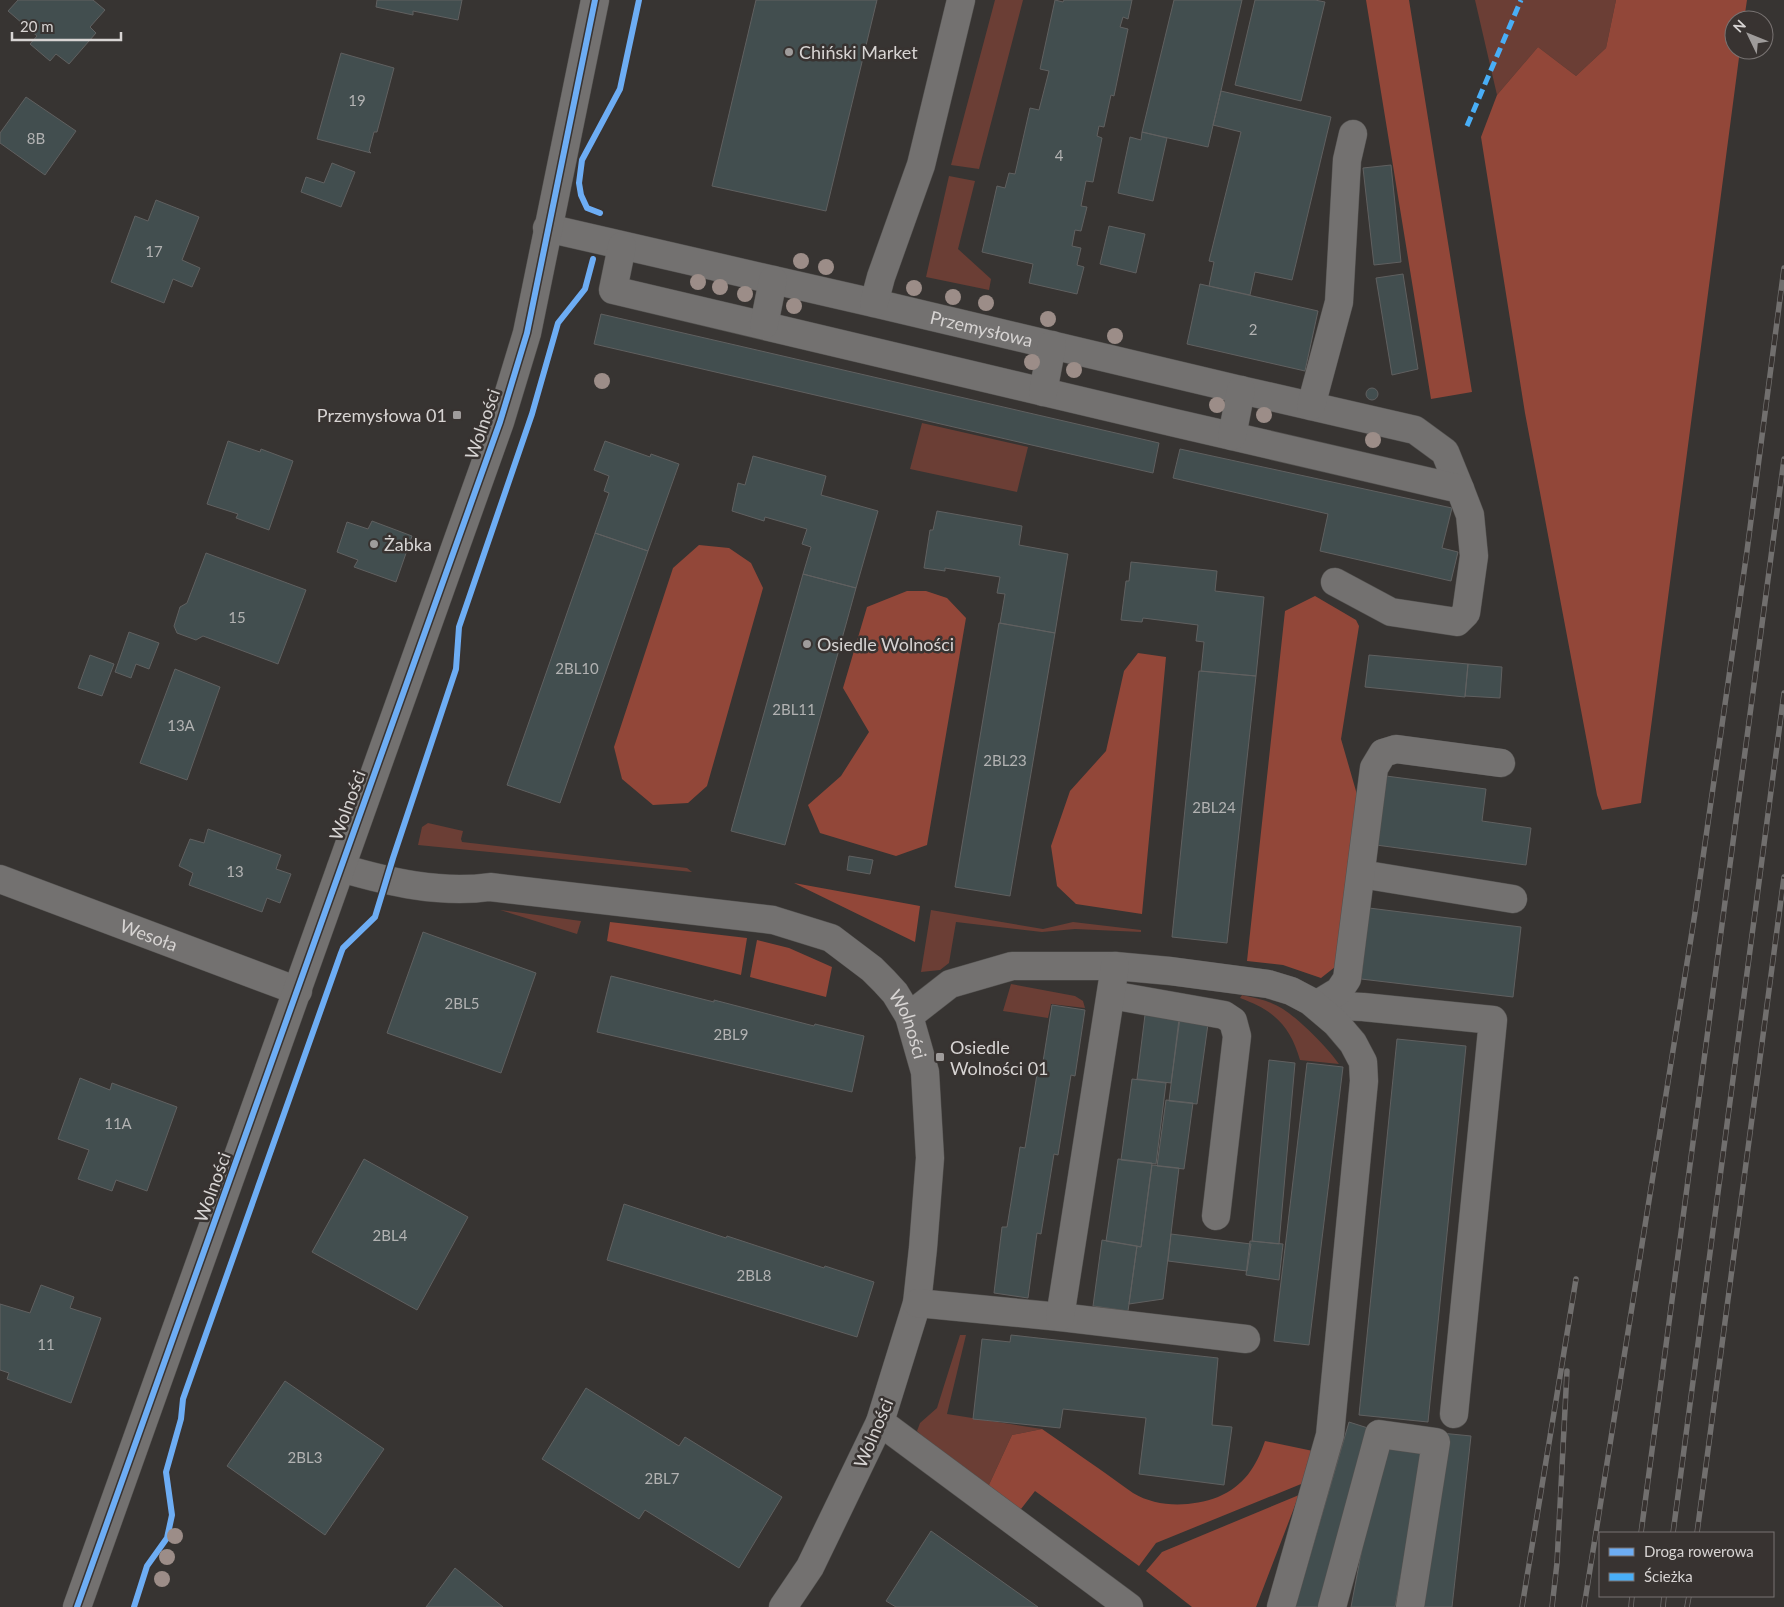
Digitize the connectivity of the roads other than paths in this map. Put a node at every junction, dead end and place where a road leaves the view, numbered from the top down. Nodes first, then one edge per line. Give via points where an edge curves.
1 (595, 0) edge
2 (961, 0) edge
3 (1353, 134) dead end
4 (547, 228) junction
5 (622, 246) junction
6 (773, 280) junction
7 (874, 303) junction
8 (764, 326) junction
9 (1052, 345) junction
10 (1241, 390) junction
11 (1043, 392) junction
12 (1311, 406) junction
13 (1232, 436) junction
14 (1460, 489) junction
15 (1335, 582) dead end
16 (1501, 763) dead end
17 (341, 868) junction
18 (1361, 874) junction
19 (0, 879) edge
20 (1513, 898) dead end
21 (1115, 966) junction
22 (298, 991) junction
23 (1111, 995) junction
24 (1316, 1006) junction
25 (909, 1016) junction
26 (1216, 1216) dead end
27 (917, 1303) junction
28 (1060, 1317) junction
29 (1246, 1339) dead end
30 (1454, 1414) dead end
31 (880, 1422) junction
32 (78, 1607) edge
33 (783, 1607) edge
34 (1129, 1607) edge
35 (1281, 1607) edge
36 (1332, 1607) edge
37 (1410, 1607) edge

1 - 4 street, Wolności
2 - 7 street via 921,165
3 - 12 street via 1347,160 1339,302
4 - 5 street, Przemysłowa
4 - 17 street, Wolności via 527,332 500,422
5 - 6 street, Przemysłowa
5 - 8 street via 613,290
6 - 7 street, Przemysłowa
6 - 8 street
7 - 9 street, Przemysłowa
8 - 11 street
9 - 10 street, Przemysłowa
9 - 11 street
10 - 12 street, Przemysłowa
10 - 13 street
11 - 13 street
12 - 14 street, Przemysłowa via 1415,430 1446,452
13 - 14 street
14 - 15 street via 1470,515 1474,556 1466,613 1458,622 1391,612
16 - 18 street via 1396,748 1383,753 1374,768
17 - 22 street, Wolności
17 - 25 street, Wolności via 398,883 467,890 499,888 773,920 831,938 890,987
18 - 20 street
18 - 24 street via 1347,980 1339,991
19 - 22 street, Wesoła
21 - 23 street
21 - 24 street via 1268,984 1292,991
21 - 25 street via 1012,966 950,984
22 - 32 street, Wolności
23 - 26 street via 1224,1015 1233,1021 1237,1036
23 - 28 street
24 - 30 street via 1363,1007 1493,1020
24 - 35 street via 1353,1043 1362,1062 1364,1081 1330,1434
25 - 27 street, Wolności via 924,1072 930,1158
27 - 28 street
27 - 31 street, Wolności
28 - 29 street
31 - 33 street, Wolności via 810,1567
31 - 34 street
36 - 37 street via 1379,1434 1436,1442

